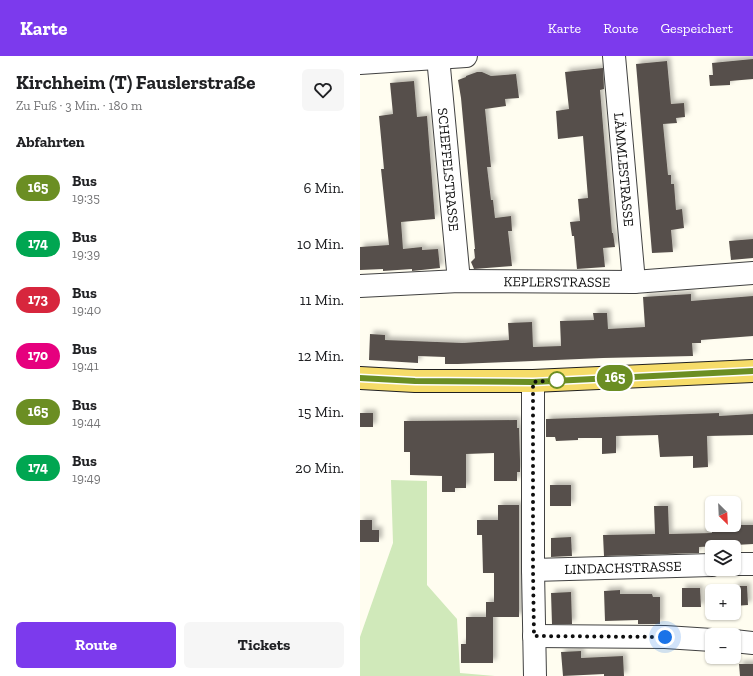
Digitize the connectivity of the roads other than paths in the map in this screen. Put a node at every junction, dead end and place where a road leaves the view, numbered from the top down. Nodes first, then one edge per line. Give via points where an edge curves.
1 (466, 56) edge
2 (614, 56) edge
3 (438, 57) junction
4 (360, 63) edge
5 (753, 273) edge
6 (459, 281) junction
7 (634, 282) junction
8 (360, 286) edge
9 (753, 371) edge
10 (360, 378) edge
11 (533, 382) junction
12 (741, 564) edge
13 (753, 564) edge
14 (705, 565) edge
15 (533, 570) junction
16 (534, 636) junction
17 (705, 640) edge
18 (741, 642) edge
19 (753, 643) edge
20 (535, 671) edge

1 - 3 street
2 - 7 street, LÄMMLESTRASSE
3 - 4 street
3 - 6 street, SCHEFFELSTRASSE
5 - 7 street, KEPLERSTRASSE
6 - 7 street, KEPLERSTRASSE
6 - 8 street, KEPLERSTRASSE
9 - 11 main road
10 - 11 main road
11 - 15 street
12 - 13 street
14 - 15 street, LINDACHSTRASSE
15 - 16 street
16 - 17 street
16 - 20 street
18 - 19 street

